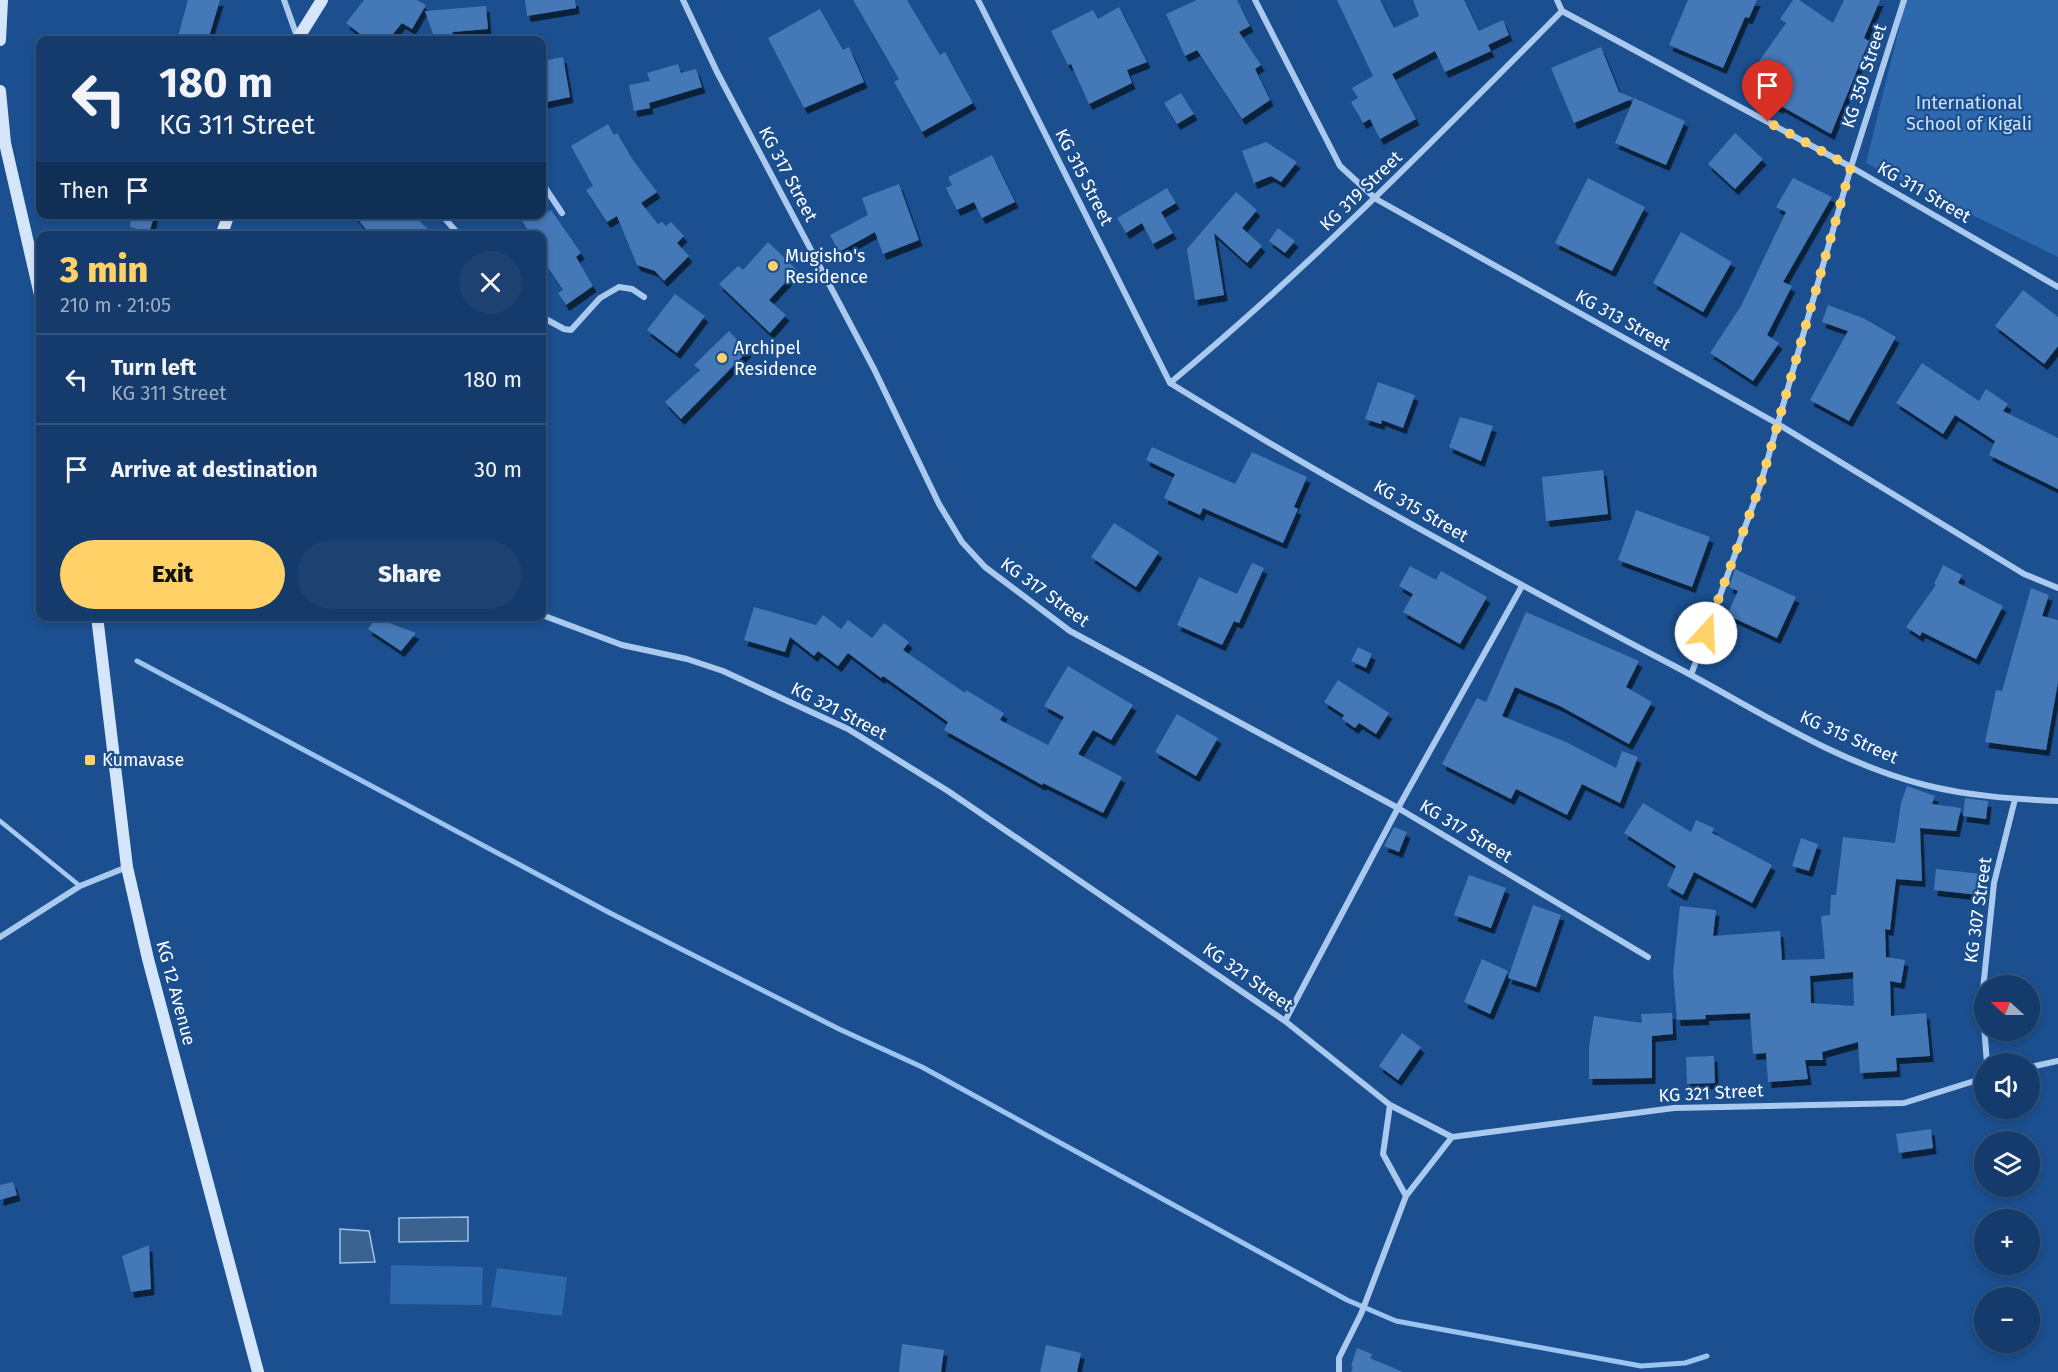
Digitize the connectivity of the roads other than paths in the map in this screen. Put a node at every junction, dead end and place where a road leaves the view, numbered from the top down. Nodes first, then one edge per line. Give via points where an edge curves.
1 (2, 0) edge
2 (284, 0) edge
3 (322, 0) edge
4 (683, 0) edge
5 (978, 0) edge
6 (1255, 0) edge
7 (1557, 0) edge
8 (1905, 0) edge
9 (1562, 11) junction
10 (297, 36) edge
11 (300, 36) edge
12 (0, 40) edge
13 (0, 91) edge
14 (1851, 167) junction
15 (546, 189) edge
16 (1376, 199) junction
17 (562, 213) dead end
18 (445, 219) edge
19 (456, 231) edge
20 (36, 278) edge
21 (2058, 287) edge
22 (644, 297) dead end
23 (546, 320) edge
24 (1170, 383) junction
25 (1778, 424) junction
26 (1522, 586) junction
27 (2058, 588) edge
28 (546, 616) edge
29 (98, 621) edge
30 (1691, 675) junction
31 (2015, 799) junction
32 (2058, 801) edge
33 (1398, 808) junction
34 (0, 821) edge
35 (127, 867) junction
36 (80, 886) junction
37 (0, 937) edge
38 (1648, 957) dead end
39 (1286, 1021) junction
40 (1986, 1053) edge
41 (2058, 1061) edge
42 (2040, 1065) edge
43 (1974, 1081) edge
44 (1390, 1105) junction
45 (1452, 1137) junction
46 (1406, 1196) junction
47 (258, 1372) edge
48 (1339, 1372) edge

1 - 12 main road
2 - 10 street
3 - 11 main road
4 - 33 street, KG 317 Street via 874,369 939,504 962,542 1009,587 1070,631
5 - 24 street, KG 315 Street
6 - 16 street, KG 313 Street via 1340,166
7 - 9 street
8 - 14 street, KG 350 Street
9 - 14 street, KG 311 Street
9 - 16 street, KG 319 Street
13 - 20 main road via 5,143
14 - 21 street, KG 311 Street
14 - 25 street, KG 350 Street
15 - 17 street
16 - 24 street, KG 319 Street via 1232,332
16 - 25 street, KG 313 Street
18 - 19 street
22 - 23 street via 619,286 600,298 571,330
24 - 26 street, KG 315 Street
25 - 27 street, KG 313 Street via 2024,574
25 - 30 street, KG 350 Street via 1760,486
26 - 30 street, KG 315 Street
26 - 33 street
28 - 39 street, KG 321 Street via 622,645 723,671 848,729 958,797
29 - 35 main road, KG 12 Avenue
30 - 31 street, KG 315 Street via 1838,753 1879,769 1924,785
31 - 32 street, KG 315 Street
31 - 40 street, KG 307 Street via 1994,883 1982,999
33 - 38 street, KG 317 Street
33 - 39 street
34 - 36 lane
35 - 36 street
35 - 47 main road, KG 12 Avenue
36 - 37 street
39 - 44 street, KG 321 Street
41 - 42 street
43 - 45 street, KG 321 Street via 1904,1103 1674,1108
44 - 45 street, KG 321 Street
44 - 46 street via 1383,1154
45 - 46 street
46 - 48 street via 1361,1314 1339,1358

